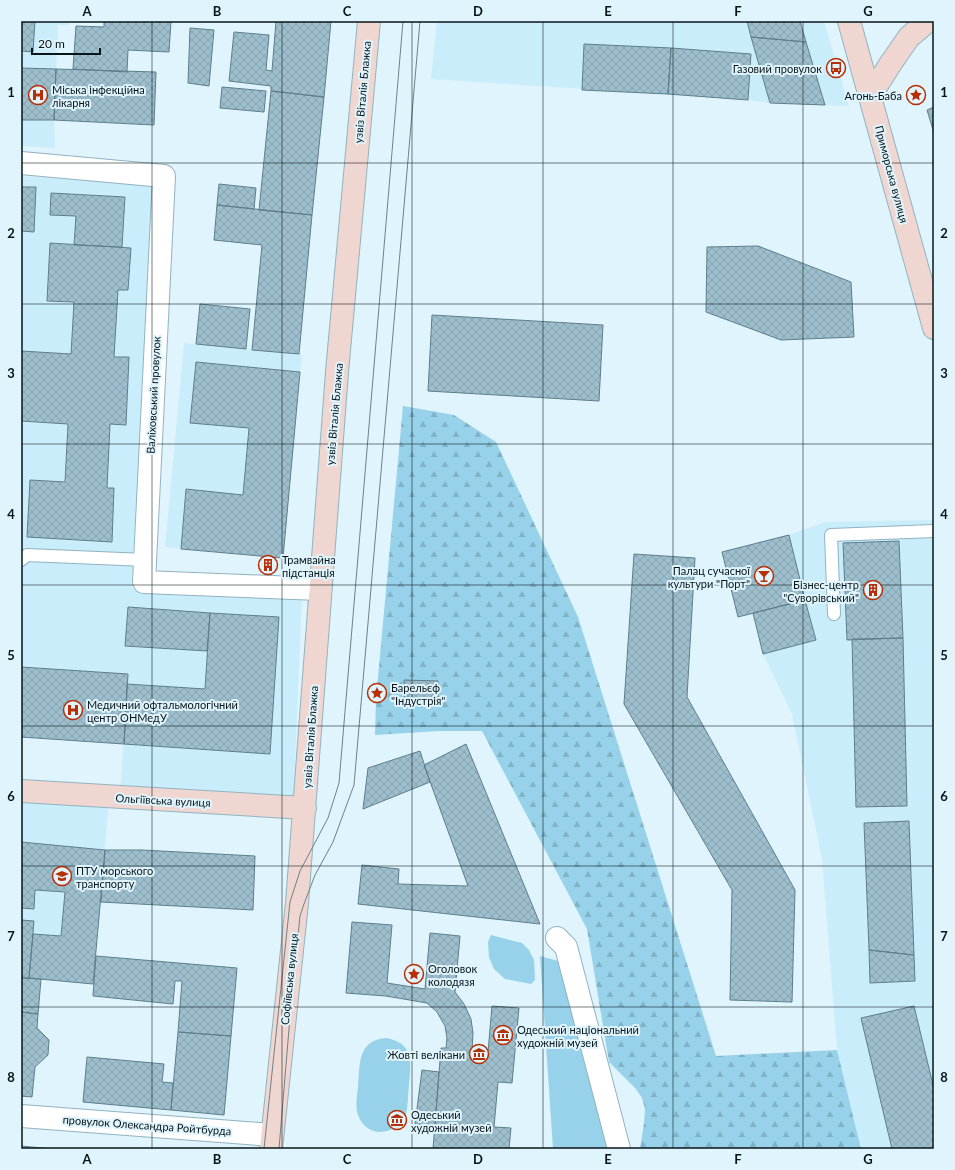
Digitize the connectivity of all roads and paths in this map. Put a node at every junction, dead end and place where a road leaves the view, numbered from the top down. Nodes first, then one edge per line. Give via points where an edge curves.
1 (369, 21) edge
2 (849, 21) edge
3 (928, 21) edge
4 (870, 96) junction
5 (21, 163) edge
6 (934, 328) edge
7 (934, 531) edge
8 (21, 560) edge
9 (145, 560) junction
10 (320, 589) junction
11 (834, 614) dead end
12 (21, 791) edge
13 (305, 808) junction
14 (557, 938) dead end
15 (21, 1116) edge
16 (272, 1142) edge
17 (619, 1149) edge

1 - 10 main road, узвіз Віталія Блажка
2 - 4 main road, Приморська вулиця
3 - 4 main road via 909,38
4 - 6 main road, Приморська вулиця
5 - 9 street, Валіховський провулок via 164,176
7 - 11 lane via 831,535
8 - 9 lane via 27,555
9 - 10 street, Валіховський провулок via 144,582
10 - 13 main road, узвіз Віталія Блажка
12 - 13 main road, Ольгіївська вулиця
13 - 16 main road, Софіївська вулиця
14 - 17 street via 566,947
15 - 16 street, провулок Олександра Ройтбурда

